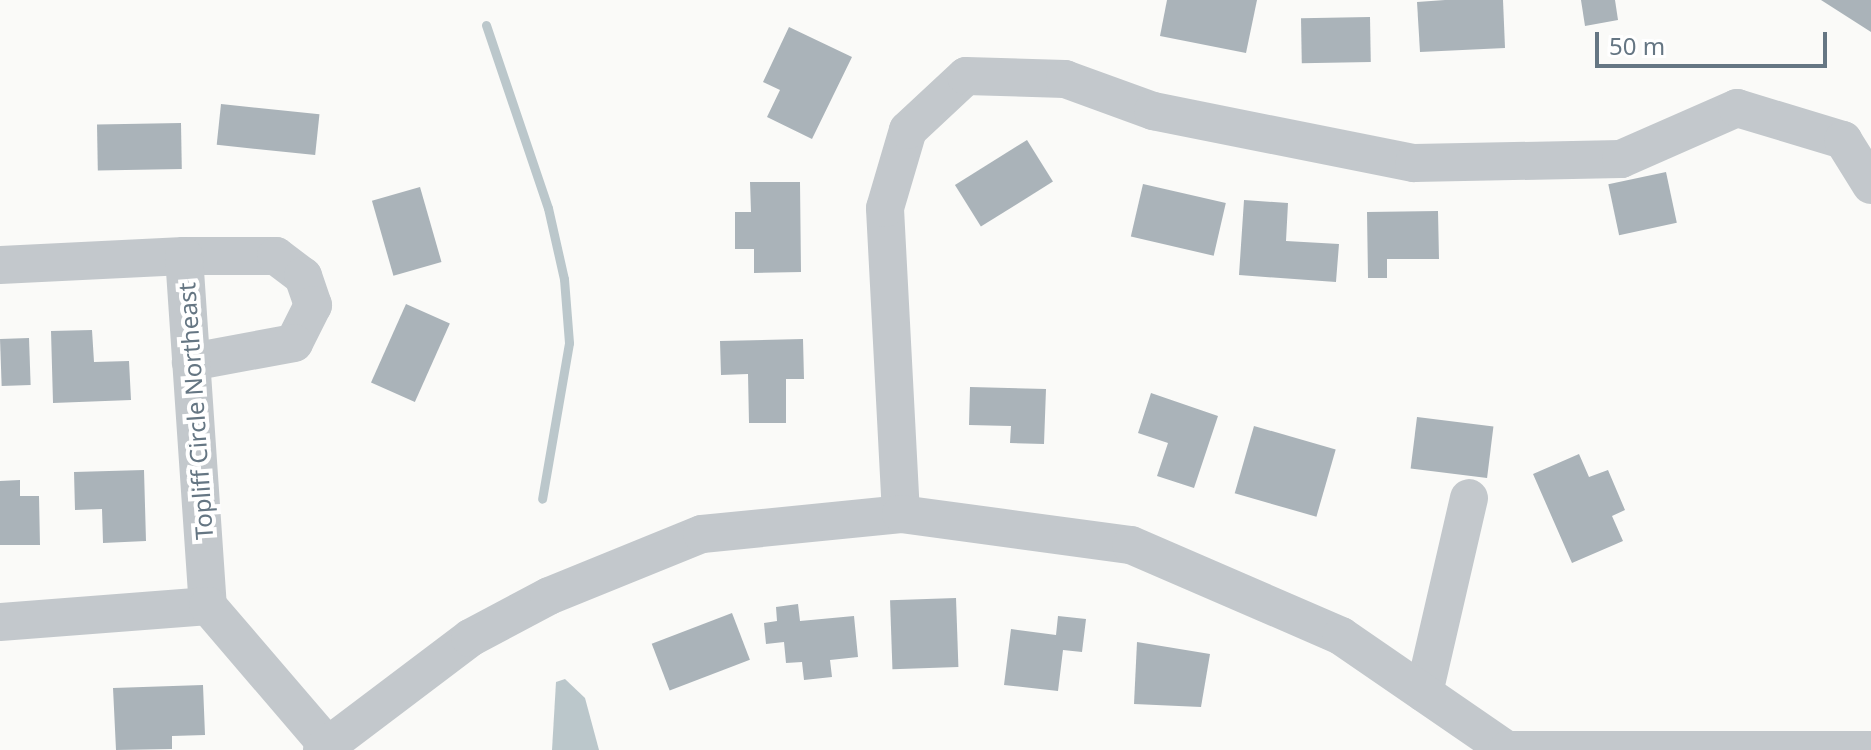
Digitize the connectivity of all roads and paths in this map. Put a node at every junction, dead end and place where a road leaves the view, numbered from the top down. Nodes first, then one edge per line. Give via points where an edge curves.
1 (1871, 185) edge
2 (184, 256) junction
3 (0, 265) edge
4 (191, 362) junction
5 (1469, 498) dead end
6 (901, 514) junction
7 (208, 606) junction
8 (0, 622) edge
9 (1424, 693) junction
10 (324, 747) edge
11 (1507, 750) edge
12 (1871, 750) edge

1 - 6 street via 1843,140 1737,108 1621,159 1414,163 1153,111 1065,79 966,76 908,130 885,208
2 - 3 street, Topliff Circle Northeast
2 - 4 street, Topliff Circle Northeast
2 - 4 street via 276,256 303,276 313,305 294,343
4 - 7 street, Topliff Circle Northeast
5 - 9 street
6 - 9 street via 1131,545 1341,636
6 - 10 street via 702,534 470,638
7 - 8 street
7 - 10 street
9 - 11 street
11 - 12 street

